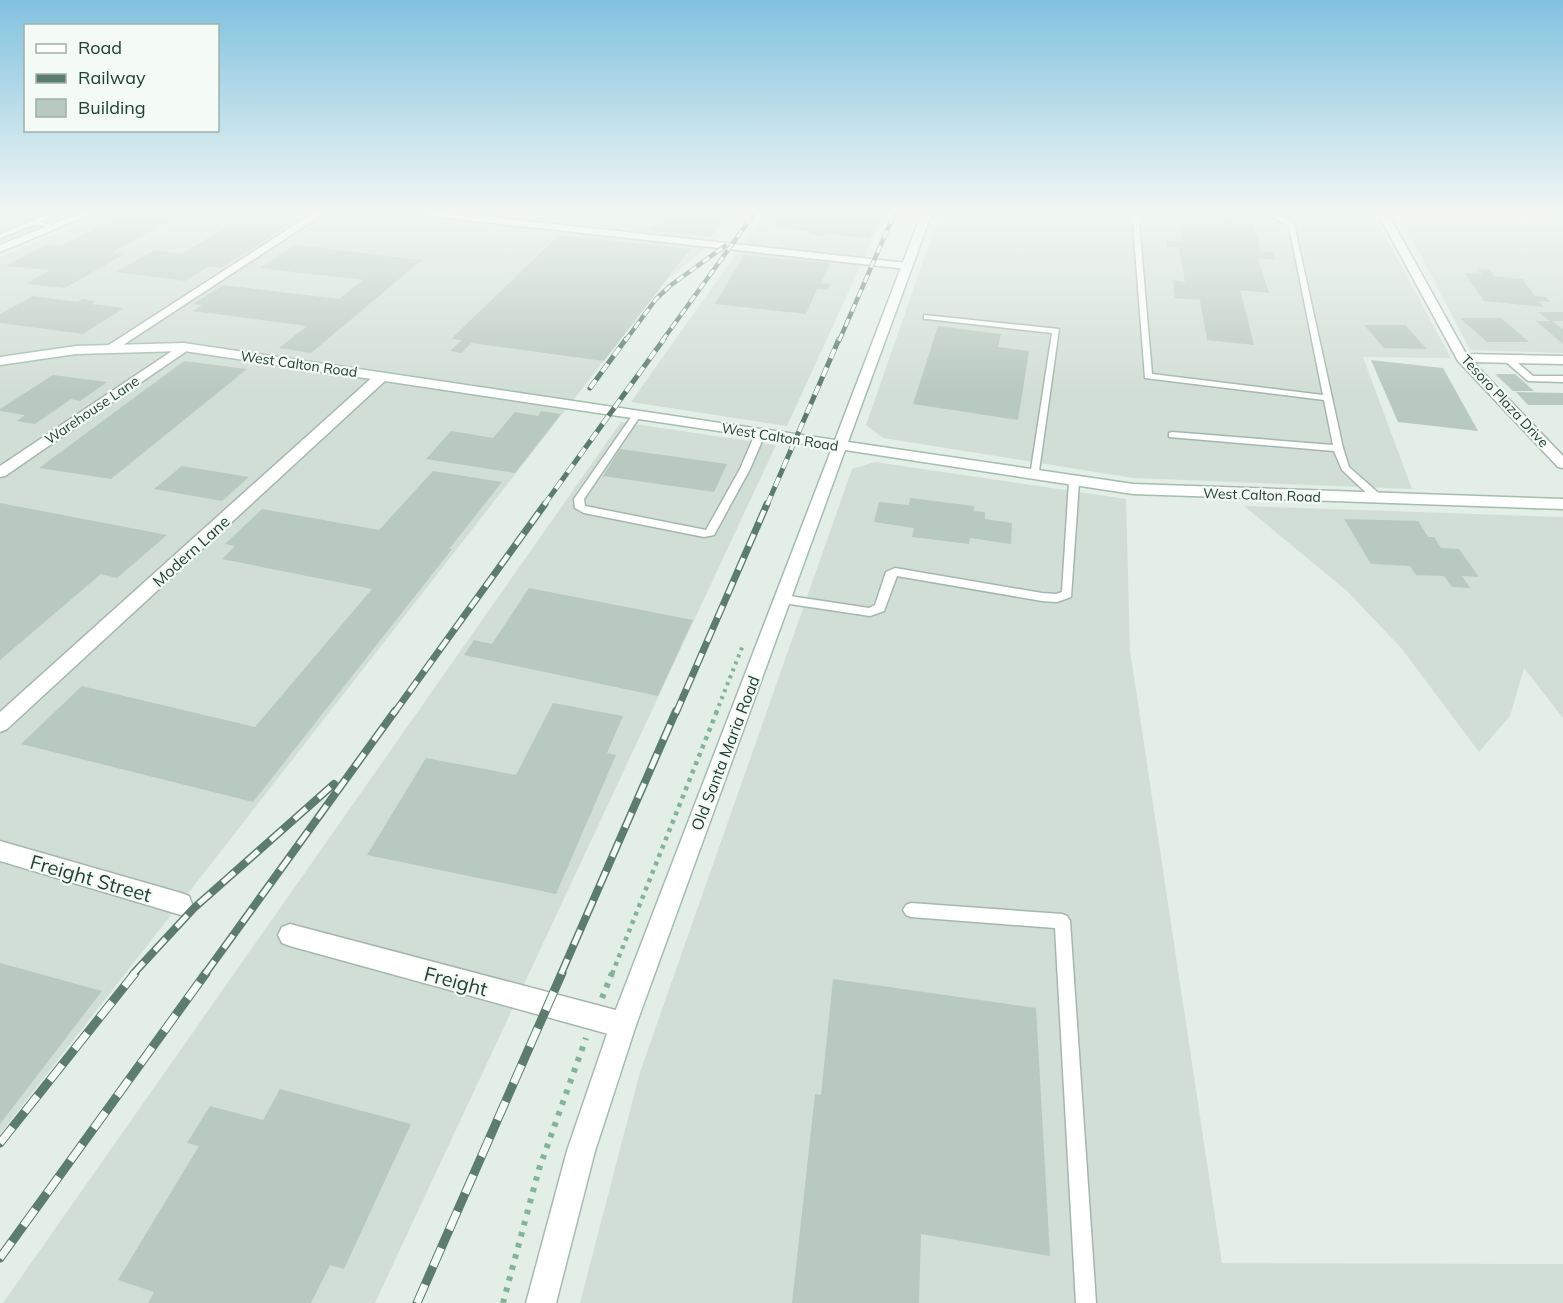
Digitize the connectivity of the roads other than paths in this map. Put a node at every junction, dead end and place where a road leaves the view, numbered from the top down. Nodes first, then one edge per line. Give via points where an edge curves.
1 (230, 271) edge
2 (905, 271) edge
3 (1140, 271) edge
4 (1301, 271) edge
5 (1414, 271) edge
6 (927, 316) dead end
7 (184, 347) junction
8 (110, 348) junction
9 (1462, 358) junction
10 (1508, 359) junction
11 (1563, 360) edge
12 (0, 361) edge
13 (381, 376) junction
14 (1563, 379) edge
15 (1327, 398) junction
16 (637, 416) junction
17 (760, 434) junction
18 (1172, 435) dead end
19 (840, 446) junction
20 (1338, 448) junction
21 (1563, 464) edge
22 (0, 473) edge
23 (1035, 476) junction
24 (1074, 482) junction
25 (1379, 498) junction
26 (1563, 504) edge
27 (783, 599) junction
28 (0, 724) edge
29 (0, 851) edge
30 (181, 904) dead end
31 (911, 910) dead end
32 (290, 935) dead end
33 (623, 1025) junction
34 (541, 1303) edge
35 (1086, 1303) edge

1 - 8 street
2 - 19 street, Old Santa Maria Road
3 - 15 lane via 1148,376
4 - 15 lane
5 - 9 street, Tesoro Plaza Drive
6 - 23 lane via 1056,331
7 - 8 street, West Calton Road
7 - 13 street, West Calton Road
7 - 22 street, Warehouse Lane
8 - 12 street, West Calton Road
9 - 10 street
9 - 21 street, Tesoro Plaza Drive
10 - 11 street
10 - 14 lane via 1531,379
13 - 16 street, West Calton Road
13 - 28 street, Modern Lane
15 - 20 lane
16 - 17 street, West Calton Road
16 - 17 lane via 579,499 580,508 710,533
17 - 19 street, West Calton Road
18 - 20 lane
19 - 23 street, West Calton Road
19 - 27 street, Old Santa Maria Road
20 - 25 lane via 1345,468
23 - 24 street, West Calton Road
24 - 25 street, West Calton Road via 1133,489
24 - 27 lane via 1067,594 1063,597 1042,597 895,572 890,575 880,608 870,612
25 - 26 street, West Calton Road
27 - 33 street, Old Santa Maria Road
29 - 30 street, Freight Street
31 - 35 lane via 1062,921
32 - 33 street, Freight
33 - 34 street, Old Santa Maria Road via 581,1151

